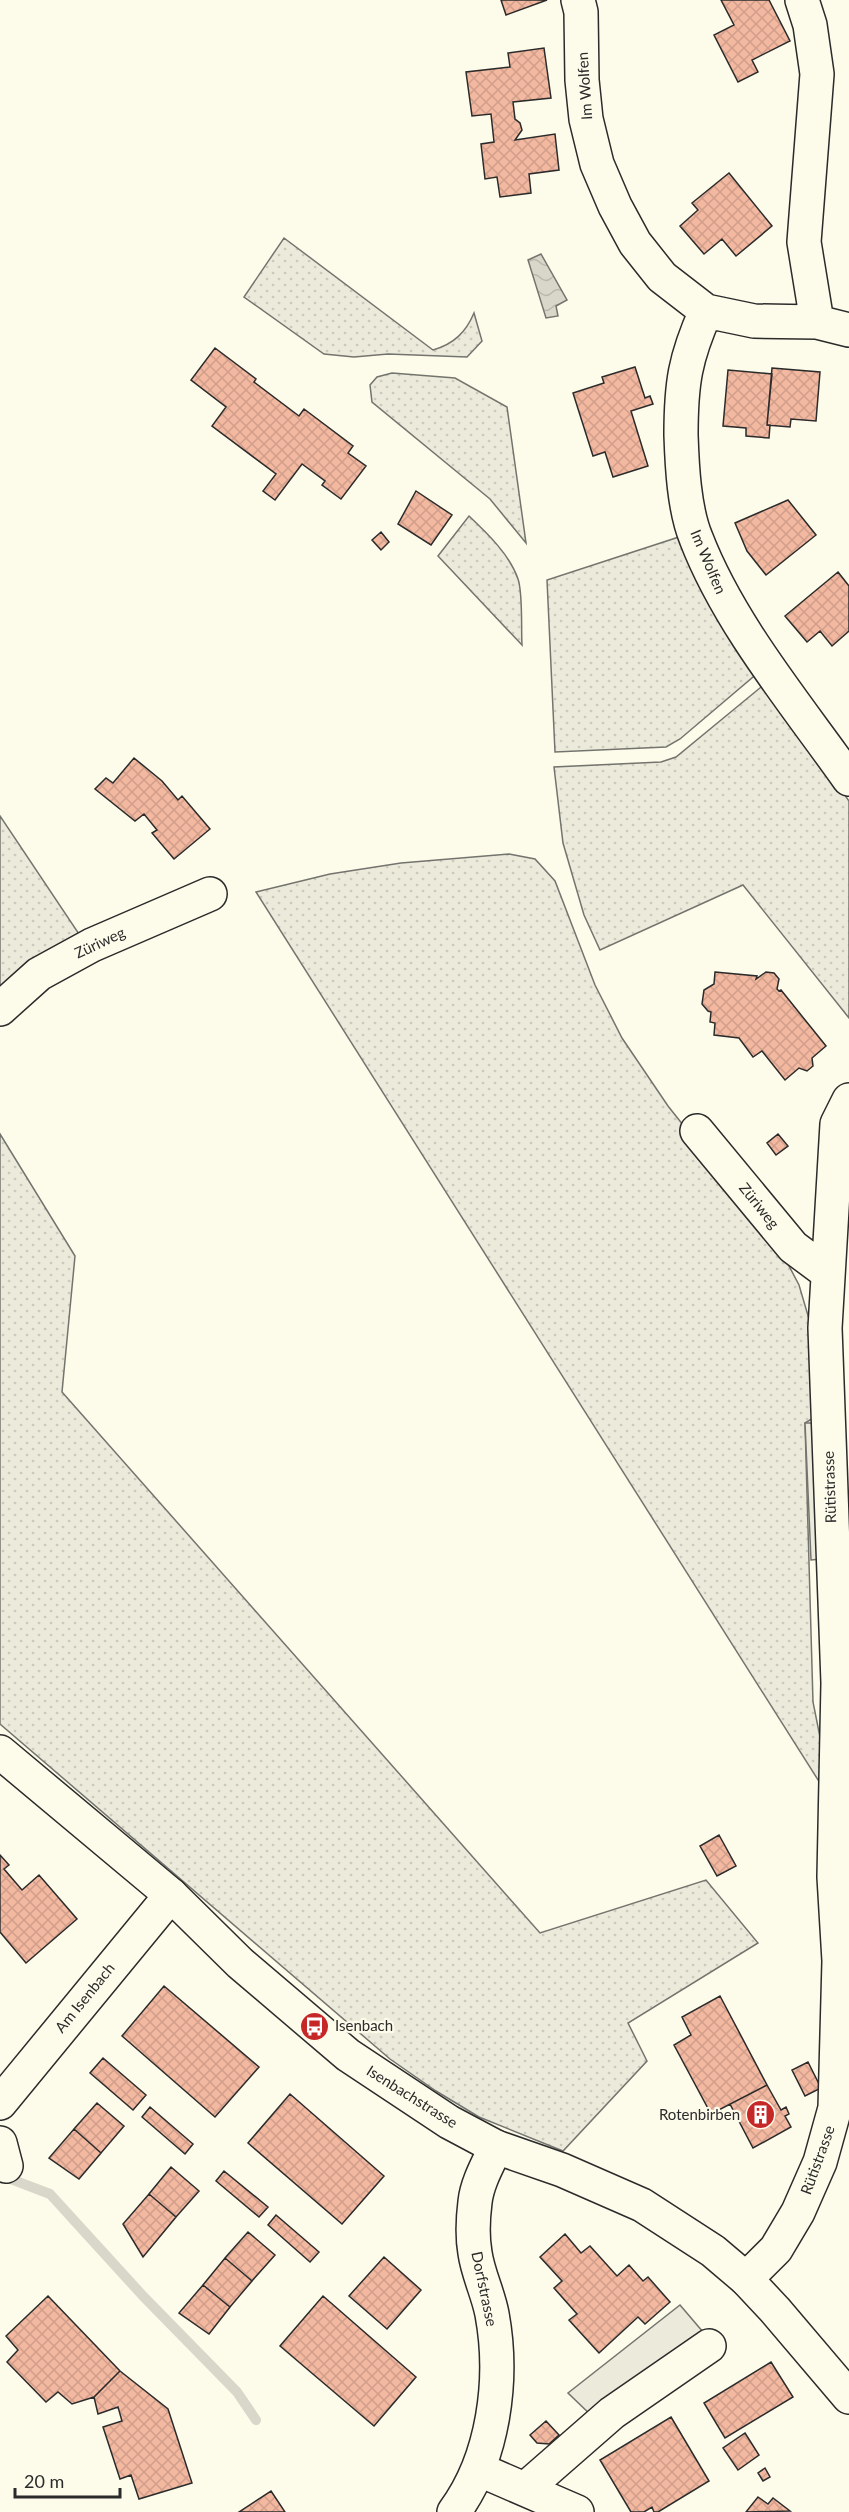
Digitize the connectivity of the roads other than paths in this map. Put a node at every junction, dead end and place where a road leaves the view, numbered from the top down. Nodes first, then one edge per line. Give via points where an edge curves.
1 (578, 0) edge
2 (802, 0) edge
3 (706, 311) junction
4 (816, 322) junction
5 (849, 330) edge
6 (849, 779) edge
7 (210, 894) dead end
8 (0, 1010) edge
9 (849, 1100) edge
10 (698, 1131) dead end
11 (828, 1272) junction
12 (0, 1752) edge
13 (842, 1880) edge
14 (171, 1895) junction
15 (0, 2103) edge
16 (496, 2147) junction
17 (746, 2279) junction
18 (708, 2346) dead end
19 (849, 2397) edge
20 (478, 2469) junction
21 (525, 2489) junction
22 (454, 2512) edge
23 (577, 2512) edge

1 - 3 street, Im Wolfen via 586,119 597,164 635,243 662,277
2 - 4 street via 817,74 804,242
3 - 4 street, Im Wolfen via 754,321
3 - 6 street, Im Wolfen via 685,364 681,403 682,470 695,536 728,606
4 - 5 street, Im Wolfen
7 - 8 street, Züriweg via 92,945 39,974
9 - 11 street, Rütistrasse via 837,1124
10 - 11 street, Züriweg via 793,1247
11 - 13 street, Rütistrasse via 825,1328
12 - 14 street, Isenbachstrasse
13 - 17 street, Rütistrasse via 836,2108 820,2162 798,2212 776,2249
14 - 15 street, Am Isenbach
14 - 16 street, Isenbachstrasse via 240,1963 348,2055 432,2112
16 - 17 street, Isenbachstrasse via 642,2205
16 - 20 street, Dorfstrasse via 475,2199 473,2224 475,2253 492,2314 497,2369 495,2396
17 - 19 street, Isenbachstrasse
18 - 21 street via 612,2413
20 - 21 street
20 - 22 street, Dorfstrasse
21 - 23 street

